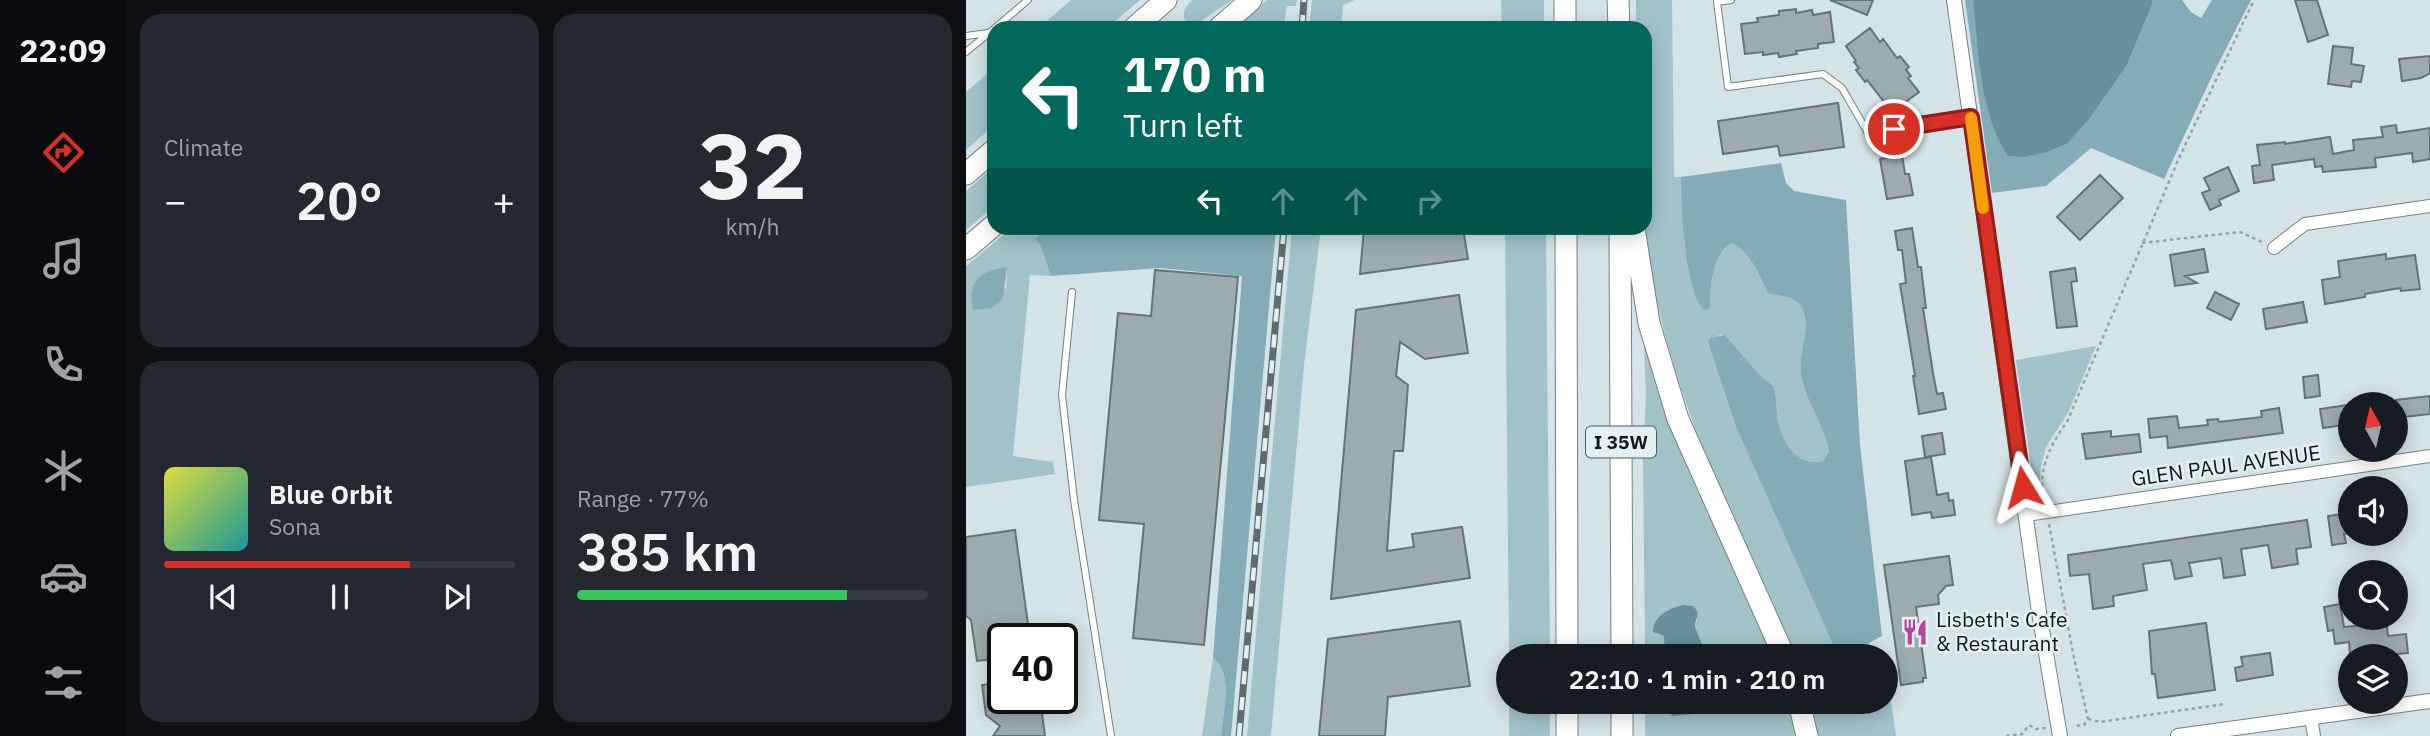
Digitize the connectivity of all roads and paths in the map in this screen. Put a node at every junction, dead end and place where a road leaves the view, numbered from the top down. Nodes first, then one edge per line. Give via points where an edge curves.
1 (1028, 0) edge
2 (1166, 0) edge
3 (1251, 0) edge
4 (1565, 0) edge
5 (1618, 0) edge
6 (1731, 0) edge
7 (1954, 0) edge
8 (2254, 0) edge
9 (1004, 21) edge
10 (1142, 21) edge
11 (1227, 21) edge
12 (1565, 21) edge
13 (1619, 21) edge
14 (987, 31) edge
15 (987, 35) edge
16 (966, 36) edge
17 (966, 52) edge
18 (1971, 117) junction
19 (987, 156) edge
20 (966, 174) edge
21 (2430, 206) edge
22 (987, 231) edge
23 (1566, 235) edge
24 (1620, 235) edge
25 (1635, 235) edge
26 (2142, 243) junction
27 (2274, 248) joint
28 (966, 249) edge
29 (1072, 292) dead end
30 (2430, 456) edge
31 (2046, 511) junction
32 (2027, 514) junction
33 (1567, 644) edge
34 (1622, 644) edge
35 (1779, 644) edge
36 (2430, 701) edge
37 (2224, 704) dead end
38 (1567, 714) edge
39 (1622, 714) edge
40 (1802, 714) edge
41 (2311, 718) junction
42 (2088, 719) junction
43 (2084, 724) dead end
44 (1111, 736) edge
45 (1567, 736) edge
46 (1622, 736) edge
47 (1807, 736) edge
48 (2006, 736) edge
49 (2037, 736) edge
50 (2060, 736) edge
51 (2178, 736) edge
52 (2314, 736) edge

1 - 9 lane
2 - 10 highway
3 - 11 highway
4 - 12 highway
5 - 13 highway
6 - 18 lane via 1717,2 1728,87 1823,74 1842,88 1868,133
7 - 18 street
8 - 26 path
14 - 16 lane
15 - 17 lane
18 - 32 street
19 - 20 highway
21 - 27 street via 2305,224
22 - 28 highway
23 - 33 highway, I 35W
24 - 34 highway, I 35W
25 - 35 highway via 1649,323 1678,419
26 - 27 path via 2239,232
26 - 31 path via 2067,422 2046,453 2042,492
29 - 44 lane via 1062,394
30 - 31 street, GLEN PAUL AVENUE
31 - 32 street, GLEN PAUL AVENUE
31 - 42 path
32 - 50 street
36 - 41 street
37 - 42 path via 2100,722
38 - 45 highway
39 - 46 highway
40 - 47 highway
41 - 51 street
41 - 52 street
42 - 43 path
48 - 49 path via 2022,734 2029,725

